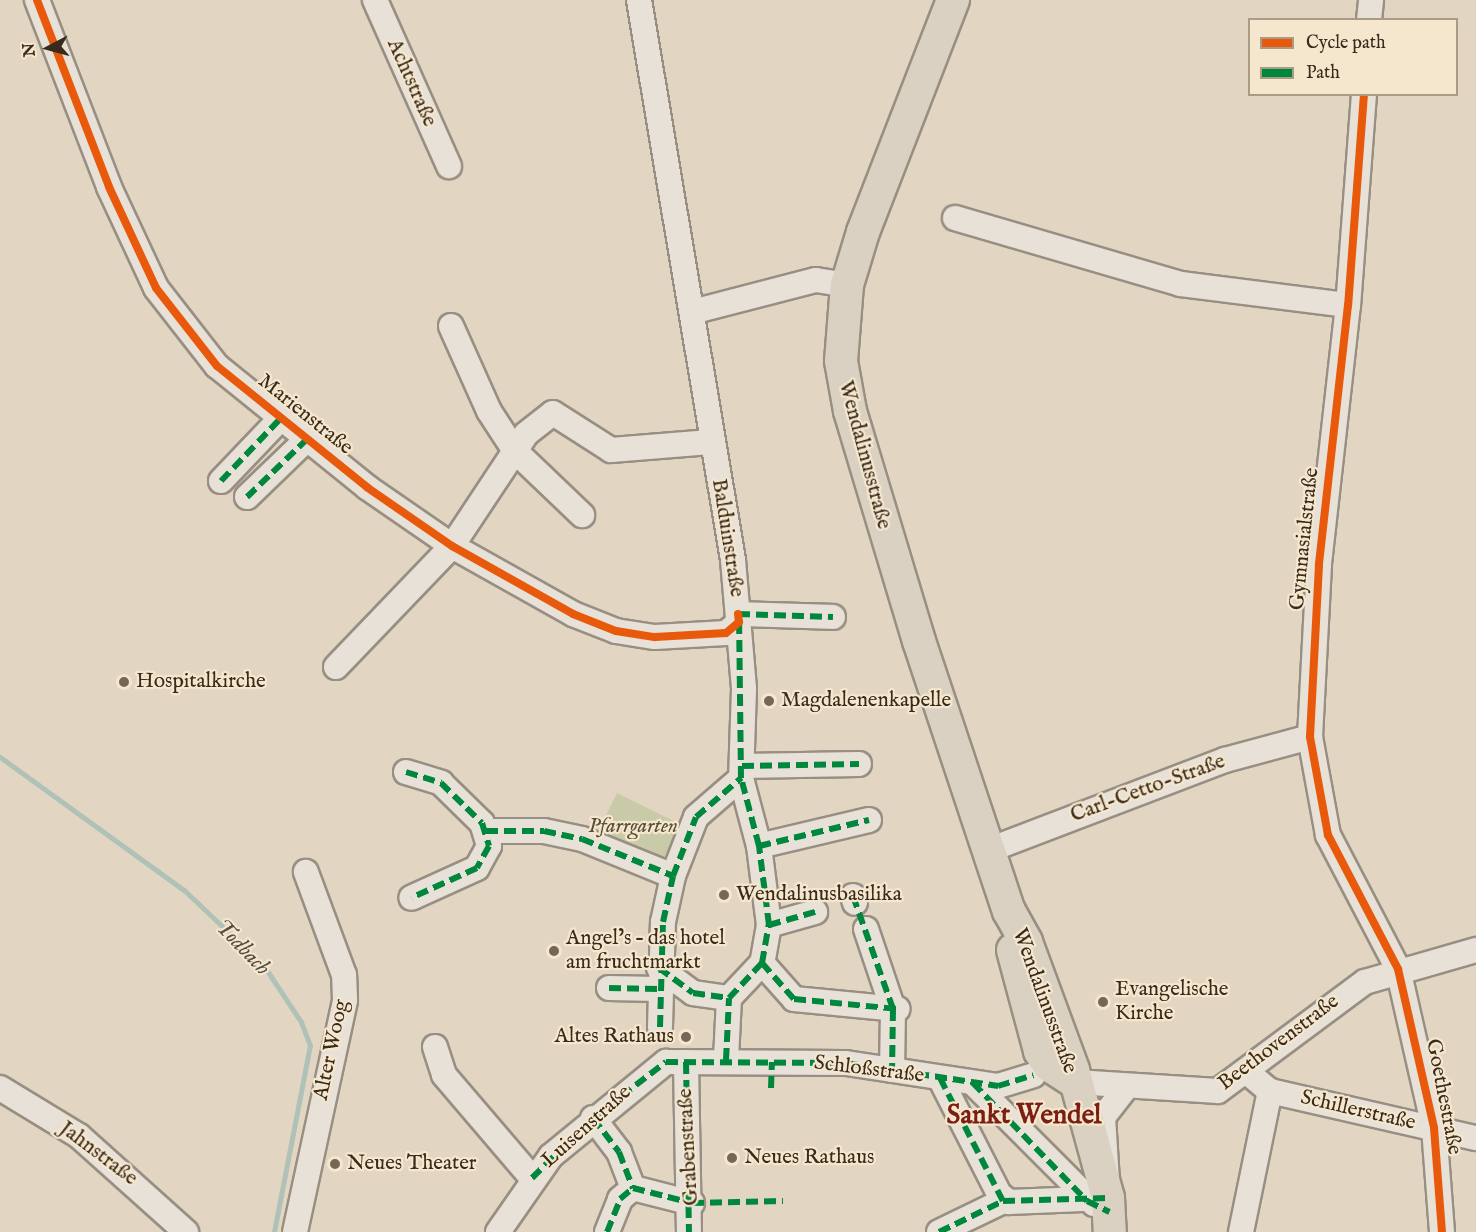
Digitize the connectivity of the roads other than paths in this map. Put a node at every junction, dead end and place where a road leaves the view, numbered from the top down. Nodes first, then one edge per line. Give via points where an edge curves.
1 (37, 0) edge
2 (375, 0) edge
3 (639, 0) edge
4 (953, 0) edge
5 (1371, 0) edge
6 (1369, 18) edge
7 (1364, 96) edge
8 (449, 166) dead end
9 (955, 218) dead end
10 (847, 285) junction
11 (1348, 304) junction
12 (692, 312) junction
13 (451, 326) dead end
14 (279, 420) junction
15 (306, 440) junction
16 (711, 441) junction
17 (515, 452) junction
18 (221, 481) dead end
19 (248, 498) dead end
20 (582, 515) dead end
21 (452, 546) junction
22 (833, 617) dead end
23 (739, 618) junction
24 (336, 667) dead end
25 (1310, 737) junction
26 (859, 764) dead end
27 (406, 772) dead end
28 (742, 772) junction
29 (869, 820) dead end
30 (486, 831) junction
31 (759, 846) junction
32 (989, 850) junction
33 (306, 873) dead end
34 (673, 876) junction
35 (411, 898) dead end
36 (816, 912) dead end
37 (769, 925) junction
38 (866, 929) dead end
39 (1476, 950) edge
40 (762, 963) junction
41 (1398, 969) junction
42 (659, 979) junction
43 (609, 988) dead end
44 (729, 998) junction
45 (896, 1009) junction
46 (660, 1027) dead end
47 (435, 1047) dead end
48 (679, 1059) junction
49 (726, 1060) junction
50 (891, 1070) junction
51 (1247, 1072) junction
52 (1033, 1075) dead end
53 (940, 1078) junction
54 (1075, 1082) junction
55 (973, 1083) junction
56 (0, 1088) edge
57 (1126, 1088) junction
58 (1270, 1091) junction
59 (593, 1118) junction
60 (1434, 1128) junction
61 (1476, 1138) edge
62 (532, 1178) junction
63 (633, 1188) junction
64 (1003, 1201) junction
65 (692, 1203) junction
66 (1104, 1211) edge
67 (186, 1232) edge
68 (295, 1232) edge
69 (498, 1232) edge
70 (607, 1232) edge
71 (689, 1232) edge
72 (939, 1232) edge
73 (1241, 1232) edge
74 (1442, 1232) edge

1 - 14 street, Marienstraße via 109,187 156,288 217,366
2 - 8 street, Achtstraße
3 - 12 street, Balduinstraße
4 - 10 main road, Wendalinusstraße via 876,197
5 - 6 street
7 - 11 street, Gymnasialstraße
9 - 11 street via 1181,284
10 - 12 street via 816,280
10 - 32 main road, Wendalinusstraße via 841,361 850,411
11 - 25 street, Gymnasialstraße via 1319,565
12 - 16 street, Balduinstraße
13 - 17 street via 489,411
14 - 15 street, Marienstraße
14 - 18 street
15 - 19 street
15 - 21 street, Marienstraße
16 - 17 street via 611,450 553,413
16 - 23 street, Balduinstraße
17 - 20 street
17 - 21 street
21 - 23 street, Marienstraße via 594,624 638,635 726,633
21 - 24 street
22 - 23 street
23 - 28 street, Balduinstraße
25 - 32 street, Carl-Cetto-Straße via 1225,760
25 - 41 street, Gymnasialstraße via 1328,835
26 - 28 street
27 - 30 street via 441,783
28 - 31 street, Balduinstraße
28 - 34 street via 706,804
29 - 31 street
30 - 34 street via 557,833
30 - 35 street via 486,858 477,868
31 - 37 street, Balduinstraße
32 - 54 main road, Wendalinusstraße via 1009,910 1021,991 1040,1051 1049,1065
33 - 68 street, Alter Woog via 344,975 345,1000
34 - 42 street
36 - 37 street
37 - 40 street, Balduinstraße
38 - 45 street
39 - 41 street, Beethovenstraße
40 - 44 street
40 - 45 street via 794,999
41 - 51 street, Beethovenstraße via 1336,1000
41 - 60 street, Goethestraße
42 - 43 street
42 - 44 street via 693,993
42 - 46 street
44 - 49 street
45 - 50 street
47 - 62 street via 444,1075
48 - 49 street, Schloßstraße
48 - 59 street, Luisenstraße
48 - 65 street, Grabenstraße
49 - 50 street, Schloßstraße via 772,1068
50 - 53 street, Schloßstraße
51 - 57 street, Beethovenstraße via 1206,1094
51 - 58 street, Schillerstraße
52 - 55 street, Schloßstraße via 998,1086
53 - 55 street, Schloßstraße
53 - 64 street
54 - 57 street, Beethovenstraße
54 - 66 main road
55 - 66 street
56 - 67 street, Jahnstraße via 79,1136
57 - 66 street via 1103,1117
58 - 60 street, Schillerstraße
58 - 73 street
59 - 62 street, Luisenstraße
59 - 63 street via 619,1152
60 - 61 street, Schillerstraße
60 - 74 street, Goethestraße
62 - 69 street, Luisenstraße
63 - 65 street
63 - 70 street via 620,1199
64 - 66 street
64 - 72 street
65 - 71 street, Grabenstraße

